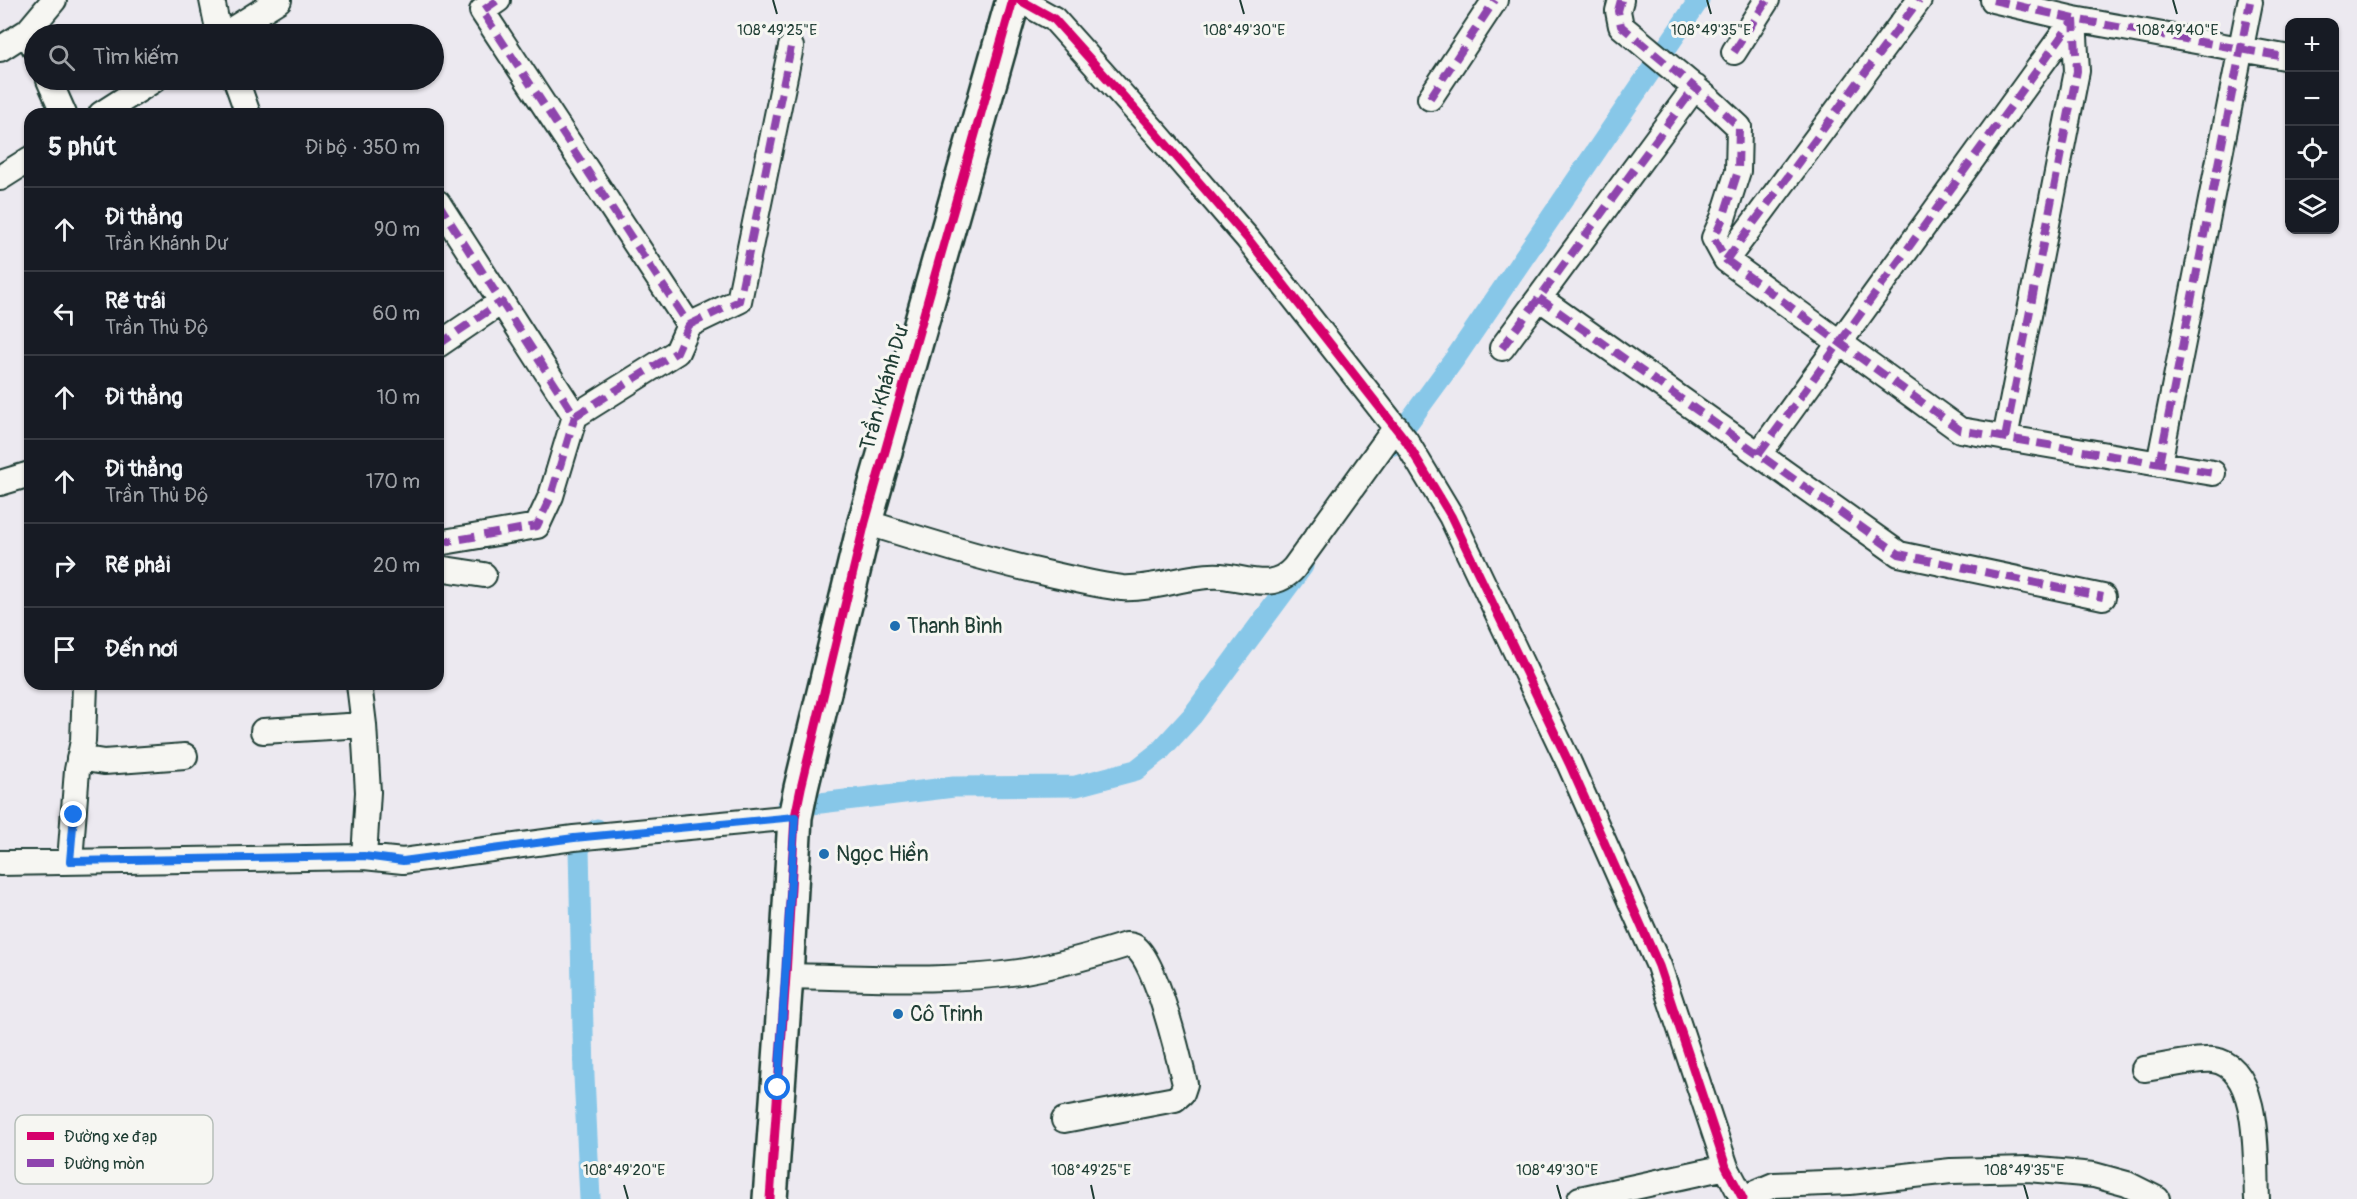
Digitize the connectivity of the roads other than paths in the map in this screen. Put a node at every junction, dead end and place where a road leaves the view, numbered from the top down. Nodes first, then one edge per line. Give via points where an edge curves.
1 (54, 0) edge
2 (212, 0) edge
3 (279, 0) edge
4 (498, 0) edge
5 (1013, 0) edge
6 (1020, 0) edge
7 (1495, 0) edge
8 (1622, 0) edge
9 (1767, 0) edge
10 (1919, 0) edge
11 (1993, 0) edge
12 (2250, 2) dead end
13 (2074, 19) junction
14 (40, 24) edge
15 (217, 24) edge
16 (241, 24) edge
17 (24, 41) edge
18 (791, 47) dead end
19 (0, 49) edge
20 (2241, 49) junction
21 (1734, 52) dead end
22 (2285, 57) edge
23 (1695, 87) junction
24 (53, 90) edge
25 (138, 90) edge
26 (240, 90) edge
27 (1430, 98) dead end
28 (61, 108) edge
29 (110, 108) edge
30 (246, 108) edge
31 (24, 163) edge
32 (0, 178) edge
33 (444, 212) edge
34 (1726, 260) junction
35 (1539, 298) junction
36 (501, 302) junction
37 (689, 325) junction
38 (444, 341) edge
39 (1839, 342) junction
40 (1502, 348) dead end
41 (575, 416) junction
42 (1400, 433) junction
43 (2005, 438) junction
44 (1759, 454) junction
45 (2159, 464) junction
46 (2213, 473) dead end
47 (24, 476) edge
48 (0, 483) edge
49 (865, 522) junction
50 (444, 542) edge
51 (444, 569) edge
52 (484, 575) dead end
53 (2103, 597) dead end
54 (86, 690) edge
55 (360, 690) edge
56 (364, 725) junction
57 (263, 731) dead end
58 (185, 756) dead end
59 (80, 758) junction
60 (798, 806) junction
61 (364, 856) junction
62 (70, 861) junction
63 (0, 863) edge
64 (786, 976) junction
65 (2144, 1070) dead end
66 (1064, 1120) dead end
67 (1726, 1167) junction
68 (770, 1199) edge
69 (1580, 1199) edge
70 (1743, 1199) edge
71 (2157, 1199) edge
72 (2257, 1199) edge

1 - 14 street
2 - 15 street
3 - 16 street
4 - 37 street via 482,11
5 - 49 street, Trần Khánh Dư
6 - 42 street via 1054,19 1157,134 1248,239
7 - 27 street
8 - 23 street via 1618,10 1621,26
9 - 21 street
10 - 34 street
11 - 13 street
12 - 20 street
13 - 20 street
13 - 39 street
13 - 43 street via 2077,71
17 - 19 street
18 - 37 street via 739,301
20 - 22 street
20 - 45 street
23 - 34 street via 1739,127 1738,171 1714,238
23 - 35 street
24 - 28 street
25 - 29 street
26 - 30 street
31 - 32 street
33 - 36 street
34 - 39 street
35 - 40 street
35 - 44 street
36 - 38 street
36 - 41 street
37 - 41 street via 677,352
39 - 43 street via 1960,430
39 - 44 street
41 - 50 street via 551,496 537,526
42 - 49 street via 1294,568 1276,582 1221,576 1120,588 1014,566
42 - 67 street via 1456,527 1650,944
43 - 45 street
44 - 53 street via 1899,554
45 - 46 street
47 - 48 street
49 - 60 street, Trần Khánh Dư
51 - 52 street
54 - 59 street
55 - 56 street
56 - 57 street
56 - 61 street via 368,792
58 - 59 street via 104,762
59 - 62 street
60 - 61 street via 403,861
60 - 64 street, Trần Khánh Dư
61 - 62 street
62 - 63 street
64 - 66 street via 968,977 1061,964 1134,946 1143,955 1170,1020 1185,1084 1182,1094 1175,1100
64 - 68 street, Trần Khánh Dư
65 - 72 street via 2213,1060 2235,1073 2244,1084 2253,1115
67 - 69 street
67 - 70 street
70 - 71 street via 1774,1185 2028,1169 2094,1175 2127,1184

